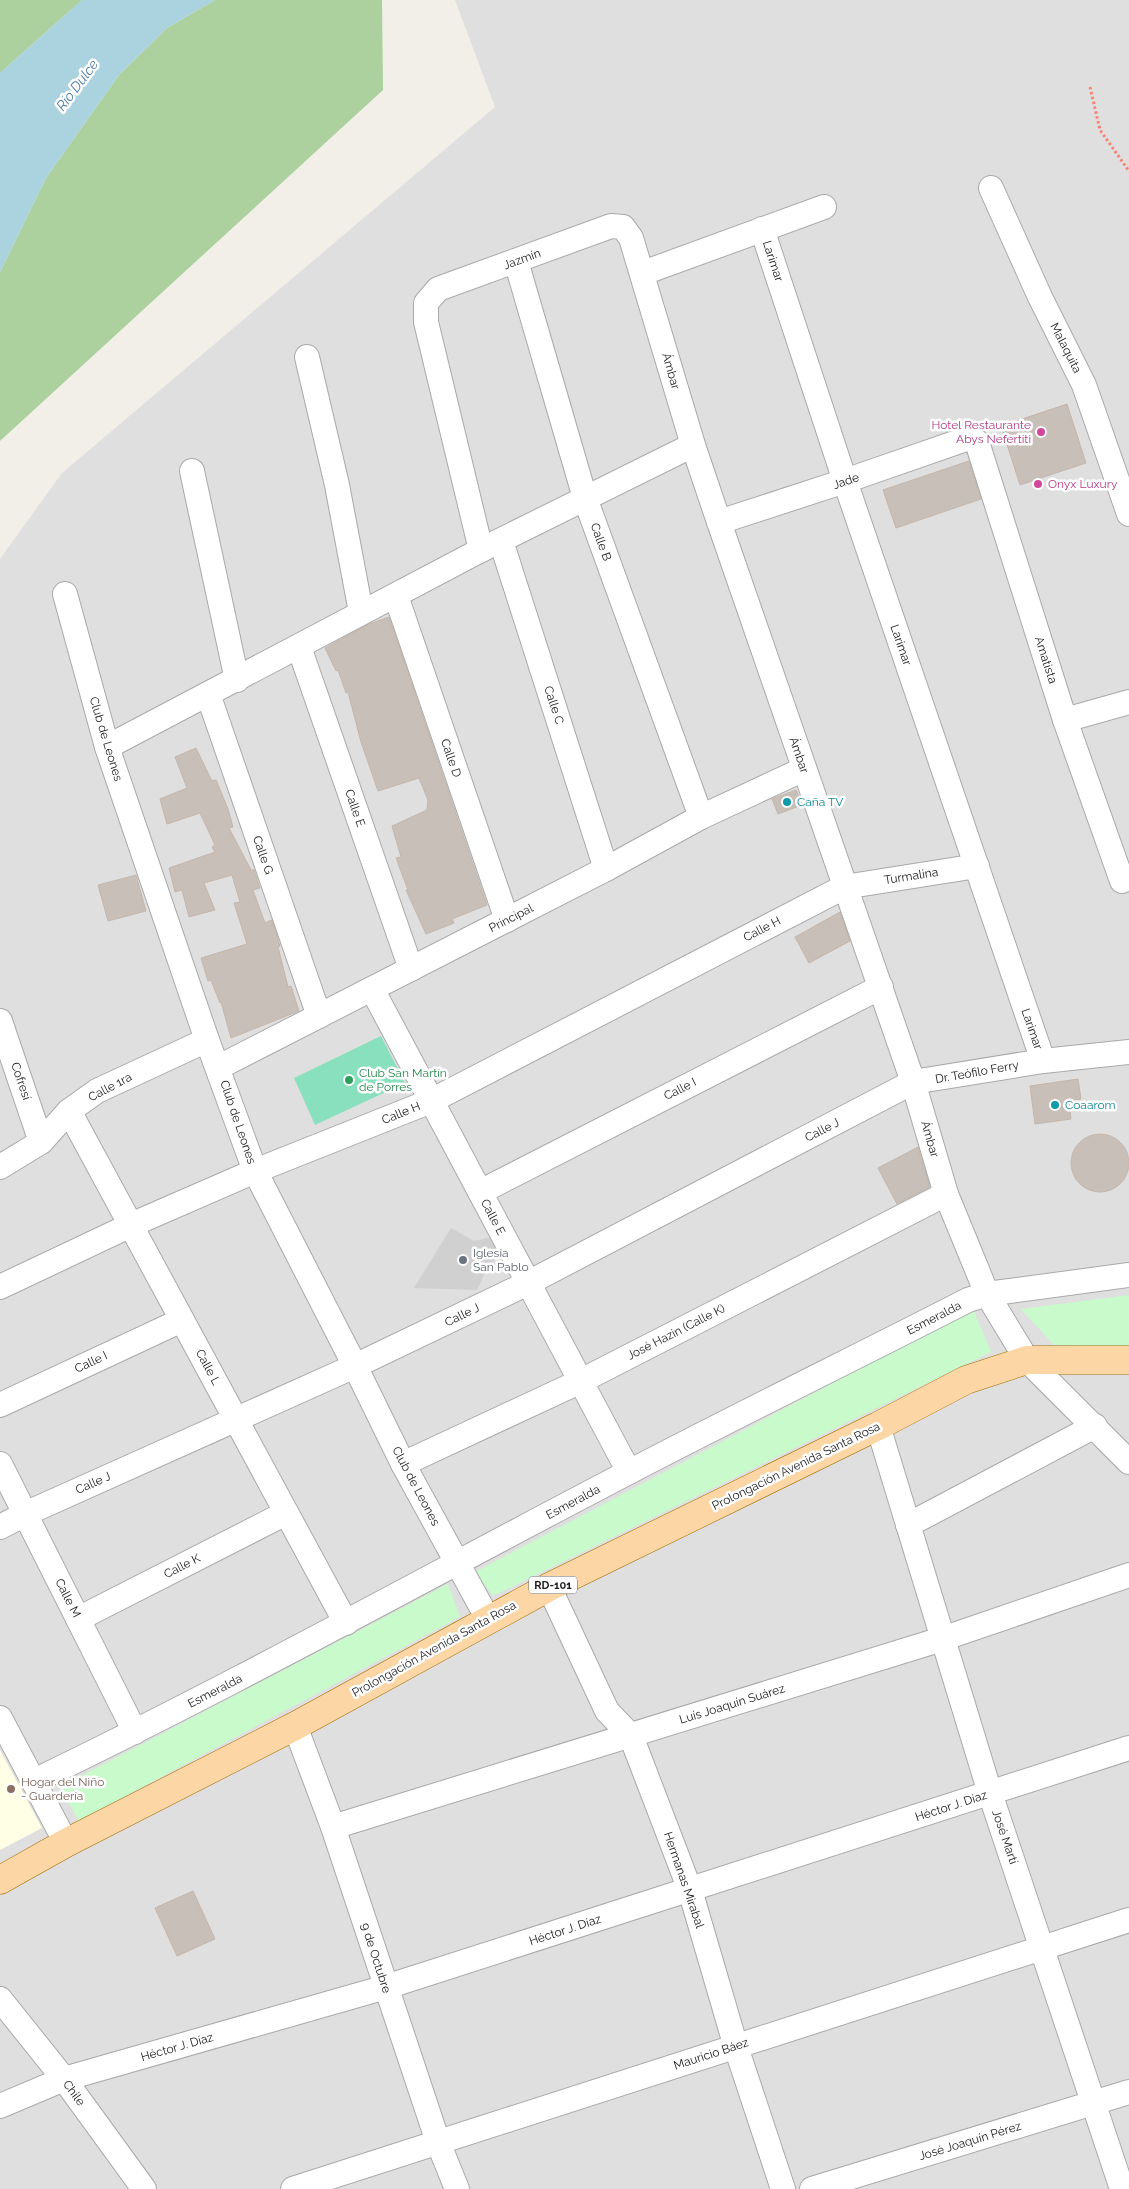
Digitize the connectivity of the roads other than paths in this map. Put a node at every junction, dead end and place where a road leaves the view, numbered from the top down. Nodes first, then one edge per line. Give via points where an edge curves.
1 (991, 188) dead end
2 (824, 207) dead end
3 (623, 227) joint
4 (762, 229) junction
5 (516, 262) junction
6 (643, 273) junction
7 (426, 303) joint
8 (308, 357) dead end
9 (973, 438) joint
10 (693, 445) junction
11 (192, 471) dead end
12 (844, 482) junction
13 (585, 498) junction
14 (1129, 514) edge
15 (719, 522) junction
16 (491, 546) junction
17 (65, 594) dead end
18 (396, 596) junction
19 (361, 612) junction
20 (300, 647) junction
21 (237, 680) junction
22 (208, 694) junction
23 (1129, 702) edge
24 (1065, 720) junction
25 (107, 747) junction
26 (804, 768) junction
27 (701, 817) junction
28 (977, 866) junction
29 (606, 869) junction
30 (1122, 881) dead end
31 (844, 887) junction
32 (507, 920) junction
33 (411, 969) junction
34 (881, 986) junction
35 (372, 989) junction
36 (319, 1016) junction
37 (0, 1021) edge
38 (207, 1040) junction
39 (1129, 1052) edge
40 (1043, 1061) junction
41 (219, 1067) junction
42 (914, 1082) junction
43 (431, 1101) junction
44 (69, 1111) junction
45 (41, 1142) junction
46 (0, 1167) edge
47 (255, 1171) junction
48 (480, 1192) junction
49 (946, 1194) junction
50 (131, 1224) junction
51 (1129, 1275) edge
52 (528, 1283) junction
53 (0, 1287) edge
54 (987, 1294) junction
55 (182, 1320) junction
56 (1027, 1360) junction
57 (1129, 1360) edge
58 (355, 1366) junction
59 (581, 1381) junction
60 (0, 1405) edge
61 (236, 1420) junction
62 (878, 1426) junction
63 (1095, 1426) junction
64 (1129, 1462) edge
65 (0, 1464) edge
66 (403, 1464) junction
67 (629, 1472) junction
68 (286, 1513) junction
69 (25, 1514) junction
70 (908, 1526) junction
71 (0, 1527) edge
72 (458, 1564) junction
73 (1129, 1576) edge
74 (549, 1587) junction
75 (78, 1619) junction
76 (488, 1619) junction
77 (346, 1623) junction
78 (942, 1639) junction
79 (0, 1718) edge
80 (295, 1726) junction
81 (135, 1732) junction
82 (631, 1736) junction
83 (1129, 1748) edge
84 (34, 1781) junction
85 (990, 1793) junction
86 (333, 1828) junction
87 (66, 1843) junction
88 (0, 1880) edge
89 (690, 1890) junction
90 (1129, 1920) edge
91 (1042, 1948) junction
92 (386, 1987) junction
93 (0, 2000) edge
94 (736, 2046) junction
95 (64, 2079) junction
96 (1129, 2092) edge
97 (1093, 2103) junction
98 (0, 2106) edge
99 (438, 2142) junction
100 (144, 2189) edge
101 (294, 2189) edge
102 (457, 2189) edge
103 (783, 2189) edge
104 (812, 2189) edge
105 (1122, 2189) edge

1 - 14 street, Malaquita via 1084,385
2 - 4 street
3 - 5 street, Jazmín via 612,226
3 - 6 street, Ámbar via 631,238
4 - 6 street
4 - 12 street, Larimar
5 - 7 street, Jazmín via 438,289
5 - 13 street, Calle B
6 - 10 street, Ámbar
7 - 16 street, Calle C via 426,322
8 - 19 street
9 - 12 street, Jade
9 - 24 street, Amatista
10 - 13 street
10 - 15 street, Ámbar
11 - 21 street
12 - 15 street, Jade
12 - 28 street, Larimar
13 - 16 street
13 - 27 street, Calle B
15 - 26 street, Ámbar
16 - 18 street
16 - 29 street, Calle C
17 - 25 street, Club de Leones
18 - 19 street
18 - 32 street, Calle D
19 - 20 street
20 - 21 street
20 - 33 street, Calle E
21 - 22 street
22 - 25 street
22 - 36 street, Calle G
23 - 24 street
24 - 30 street, Amatista
25 - 38 street, Club de Leones
26 - 27 street, Principal
26 - 31 street, Ámbar
27 - 29 street, Principal
28 - 31 street, Turmalina
28 - 40 street, Larimar
29 - 32 street, Principal
31 - 34 street, Ámbar
31 - 43 street, Calle H
32 - 33 street, Principal
33 - 35 street, Principal
34 - 42 street, Ámbar
34 - 48 street, Calle I
35 - 36 street, Principal
35 - 43 street, Calle E
36 - 41 street, Principal
37 - 45 street, Cofresí
38 - 41 street, Club de Leones
38 - 44 street, Calle 1ra via 97,1091
39 - 40 street, Dr. Teófilo Ferry
40 - 42 street, Dr. Teófilo Ferry
41 - 47 street, Club de Leones
42 - 49 street, Ámbar
42 - 52 street, Calle J
43 - 47 street, Calle H
43 - 48 street, Calle E
44 - 45 street, Calle 1ra
44 - 50 street, Calle L
45 - 46 street, Calle 1ra
47 - 50 street, Calle H
47 - 58 street, Club de Leones
48 - 52 street, Calle E
49 - 54 street, Ámbar
49 - 59 street, José Hazin (Calle K)
50 - 53 street, Calle H
50 - 55 street, Calle L
51 - 54 street, Esmeralda
52 - 58 street, Calle J
52 - 59 street, Calle E
54 - 56 street, Ámbar
54 - 67 street, Esmeralda via 968,1300
55 - 60 street, Calle I
55 - 61 street, Calle L
56 - 57 main road, Prolongación Avenida Santa Rosa / RD-101
56 - 62 main road, Prolongación Avenida Santa Rosa / RD-101 via 966,1380
56 - 63 street, Ámbar
58 - 61 street, Calle J
58 - 66 street, Club de Leones
59 - 66 street, José Hazin (Calle K)
59 - 67 street, Calle E
61 - 68 street, Calle L
61 - 69 street, Calle J
62 - 70 street, José Martí
62 - 74 main road, Prolongación Avenida Santa Rosa / RD-101
63 - 64 street, Ámbar
63 - 70 street
65 - 69 street, Calle M
66 - 72 street, Club de Leones
67 - 72 street, Esmeralda
68 - 75 street, Calle K
68 - 77 street, Calle L
69 - 71 street, Calle J
69 - 75 street, Calle M
70 - 78 street, José Martí
72 - 76 street, Club de Leones
72 - 77 street, Esmeralda
73 - 78 street, Luís Joaquín Suárez
74 - 76 main road, Prolongación Avenida Santa Rosa / RD-101
74 - 82 street, Hermanas Mirabal via 607,1712
75 - 81 street, Calle M
76 - 80 main road, Prolongación Avenida Santa Rosa / RD-101
77 - 81 street, Esmeralda
78 - 82 street, Luís Joaquín Suárez
78 - 85 street, José Martí
79 - 84 street
80 - 86 street, 9 de Octubre
80 - 87 main road, Prolongación Avenida Santa Rosa / RD-101
81 - 84 street, Esmeralda
82 - 86 street, Luís Joaquín Suárez
82 - 89 street, Hermanas Mirabal
83 - 85 street, Héctor J. Díaz
84 - 87 street
85 - 89 street, Héctor J. Díaz
85 - 91 street, José Martí
86 - 92 street, 9 de Octubre
87 - 88 main road, Prolongación Avenida Santa Rosa / RD-101
89 - 92 street, Héctor J. Díaz
89 - 94 street, Hermanas Mirabal
90 - 91 street, Mauricio Báez
91 - 94 street, Mauricio Báez
91 - 97 street, José Martí
92 - 95 street, Héctor J. Díaz
92 - 99 street, 9 de Octubre
93 - 95 street, Chile
94 - 99 street, Mauricio Báez
94 - 103 street, Hermanas Mirabal
95 - 98 street, Héctor J. Díaz
95 - 100 street, Chile
96 - 97 street, José Joaquín Pérez
97 - 104 street, José Joaquín Pérez
97 - 105 street, José Martí
99 - 101 street, Mauricio Báez
99 - 102 street, 9 de Octubre

